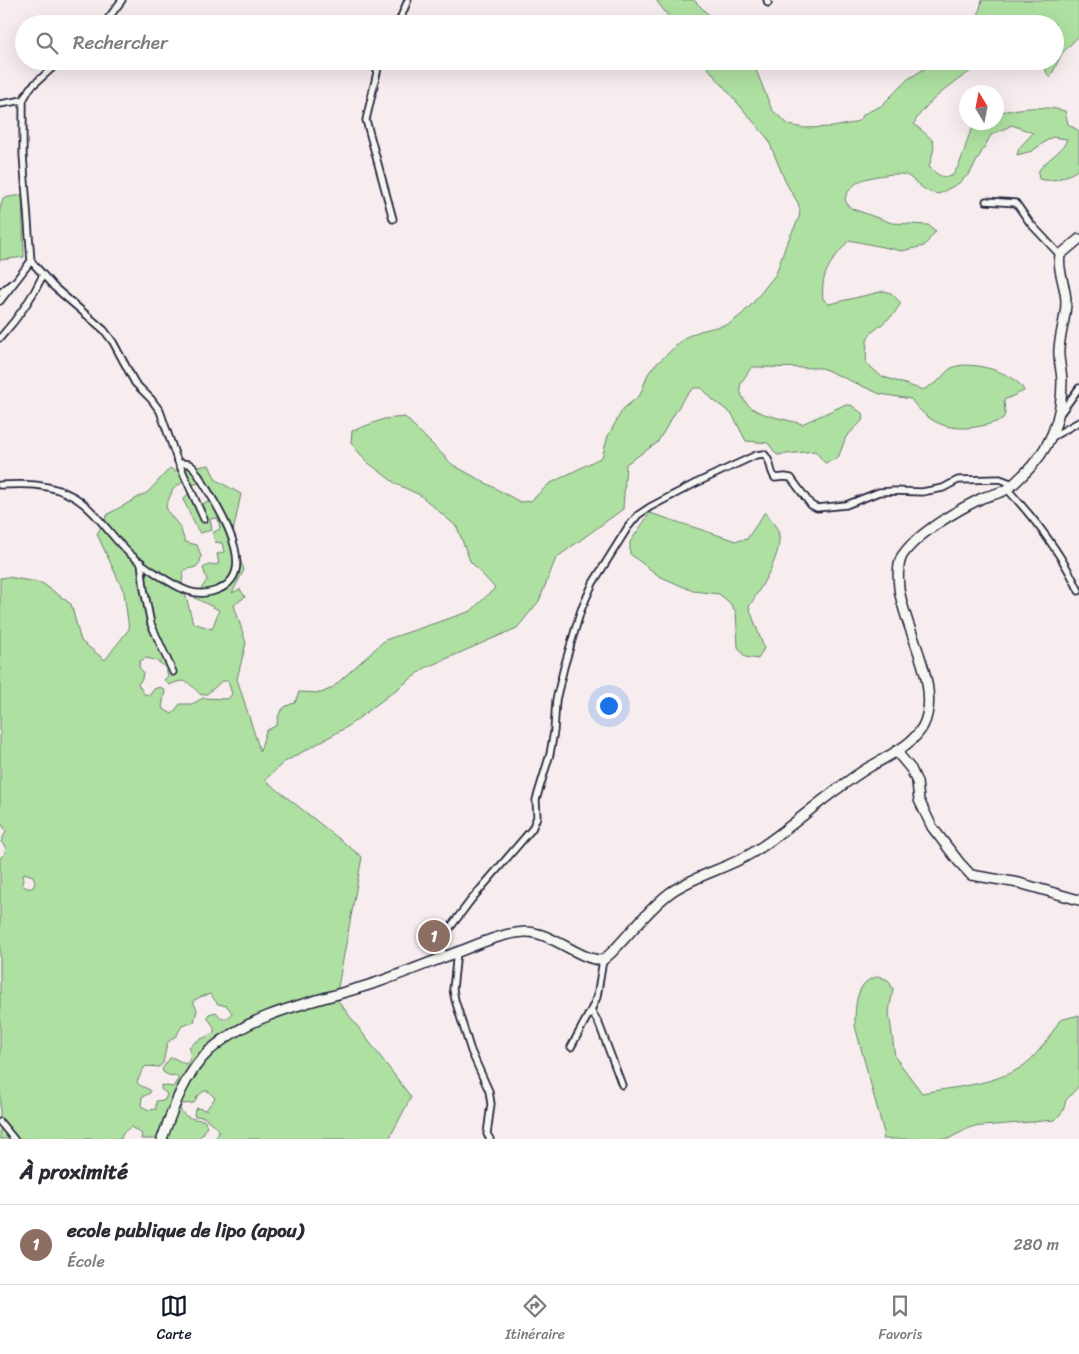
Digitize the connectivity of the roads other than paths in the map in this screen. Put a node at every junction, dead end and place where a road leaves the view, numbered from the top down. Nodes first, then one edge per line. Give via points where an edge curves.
1 (122, 0) edge
2 (408, 0) edge
3 (111, 15) edge
4 (402, 15) edge
5 (49, 70) edge
6 (378, 70) edge
7 (23, 100) junction
8 (0, 104) edge
9 (986, 202) dead end
10 (393, 220) dead end
11 (1079, 239) edge
12 (1060, 255) junction
13 (31, 261) junction
14 (43, 275) junction
15 (19, 277) junction
16 (0, 293) edge
17 (0, 301) edge
18 (0, 338) edge
19 (1079, 388) edge
20 (1057, 418) junction
21 (1079, 422) edge
22 (1052, 437) junction
23 (180, 463) junction
24 (0, 485) edge
25 (1010, 487) junction
26 (204, 519) dead end
27 (141, 562) junction
28 (1079, 591) edge
29 (173, 672) dead end
30 (896, 751) junction
31 (1079, 900) edge
32 (458, 952) junction
33 (445, 957) junction
34 (603, 960) junction
35 (592, 1010) junction
36 (571, 1047) dead end
37 (622, 1085) dead end
38 (0, 1122) edge
39 (14, 1139) edge
40 (162, 1139) edge
41 (490, 1139) edge

1 - 3 street
2 - 4 street
5 - 7 street via 30,88
6 - 10 street via 366,120
7 - 8 street
7 - 13 street via 23,155
9 - 12 street via 1016,204
11 - 12 street
12 - 20 street via 1058,264 1066,303 1059,350 1062,382
13 - 14 street
13 - 15 street
14 - 18 street via 34,295
14 - 23 street via 113,342 136,384 160,411
15 - 16 street
15 - 17 street
19 - 20 street
20 - 22 street
21 - 22 street
22 - 25 street via 1043,454
23 - 26 street
23 - 27 street via 194,468 221,513 236,550 236,574 215,592 201,593 188,591
24 - 27 street via 42,485 76,498
25 - 28 street via 1050,539
25 - 30 street via 961,509 920,537 902,557 898,572 900,598 929,697 922,728
25 - 33 street via 1000,479 958,480 943,488 922,492 879,492 846,505 817,508 811,505 791,478 775,478 764,454 696,483 638,515 615,546 581,610 556,700 554,731 536,800 535,823 440,941
27 - 29 street via 151,624
30 - 31 street via 911,769 917,782 919,800 932,827 971,876 1019,883
30 - 34 street via 833,792 753,853 668,894
32 - 33 street
32 - 34 street via 506,935 530,932 593,959
32 - 41 street via 453,989 471,1051 489,1091 491,1104 487,1134
33 - 40 street via 381,981 282,1010 220,1043 198,1062 190,1074
34 - 35 street
35 - 36 street
35 - 37 street
38 - 39 street

